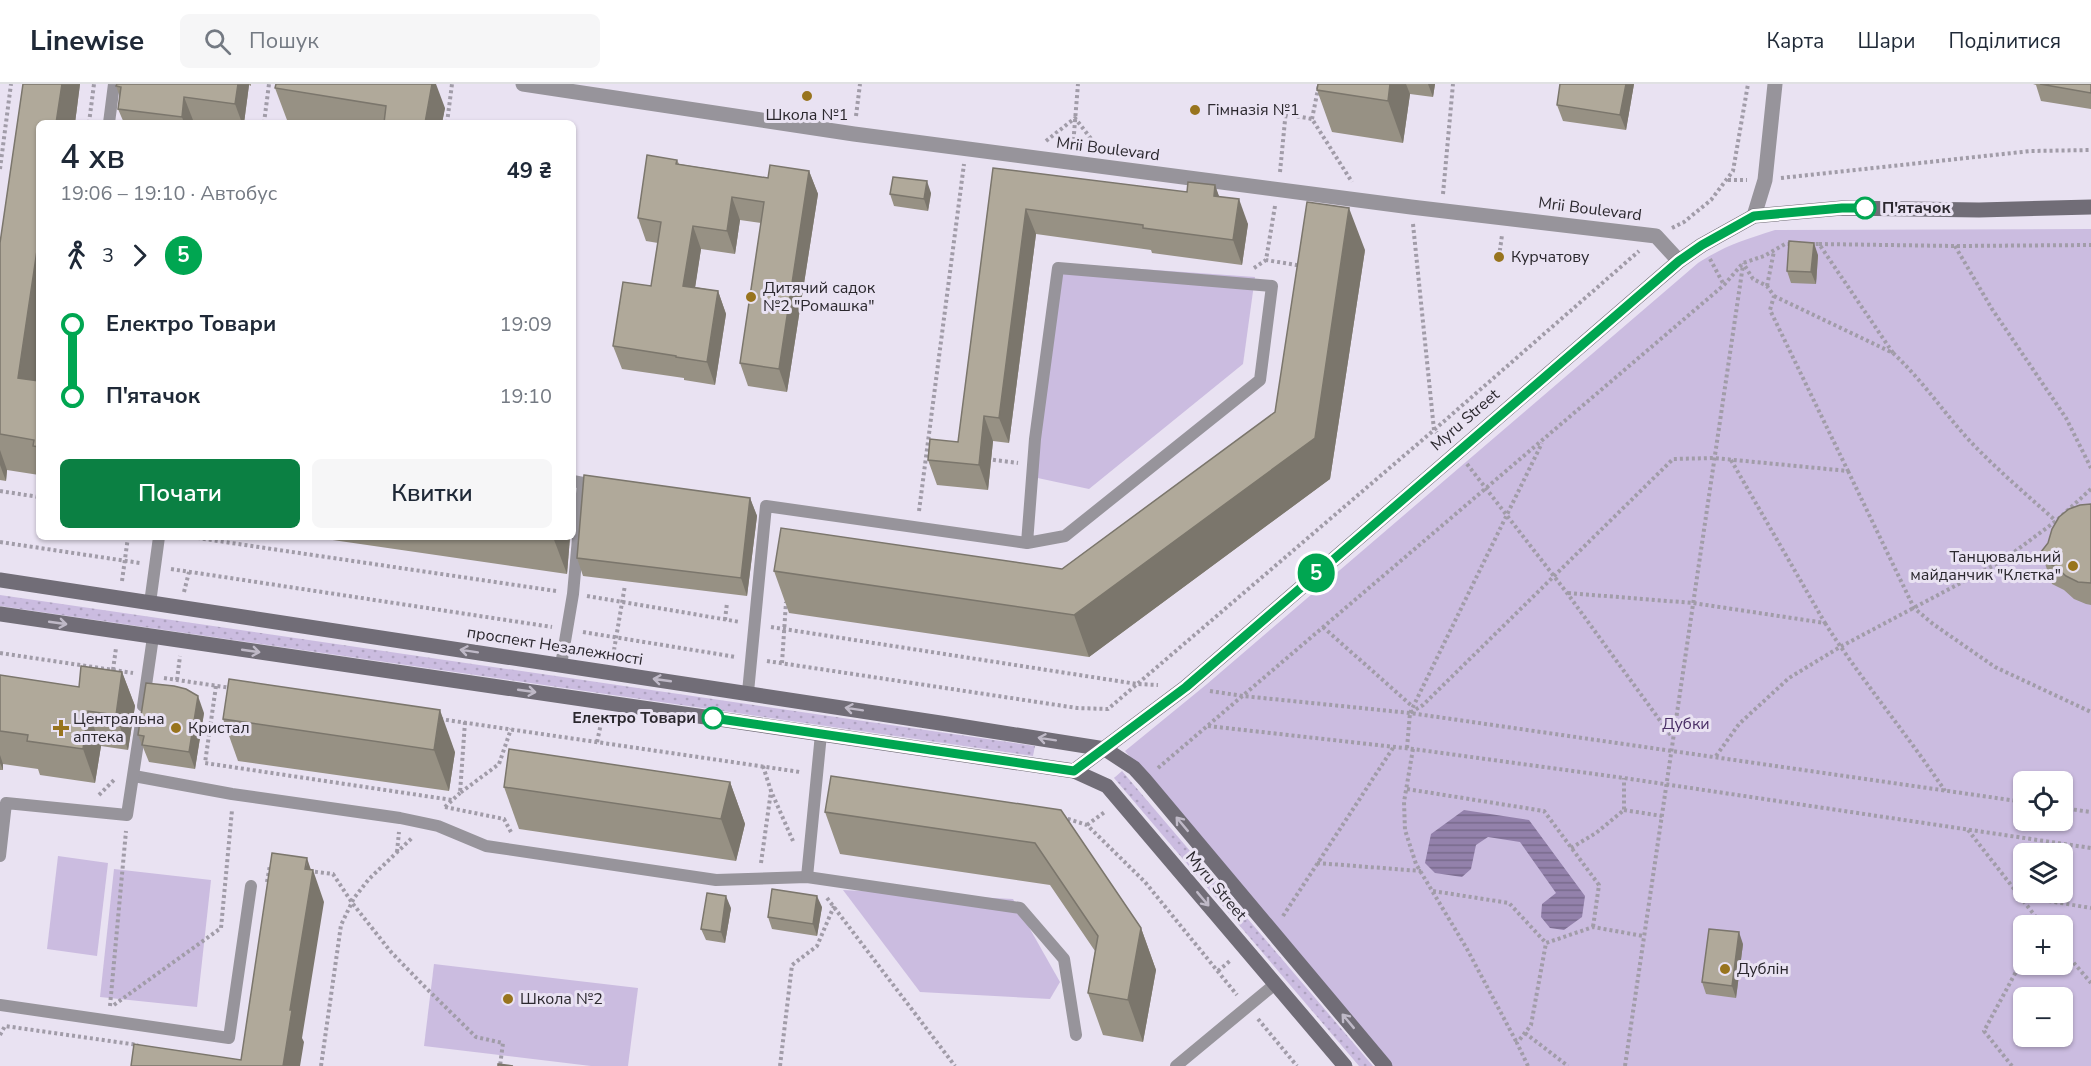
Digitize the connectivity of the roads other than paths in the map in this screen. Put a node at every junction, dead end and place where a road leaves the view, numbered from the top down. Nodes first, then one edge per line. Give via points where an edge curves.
1 (114, 84) edge
2 (523, 84) edge
3 (1775, 84) edge
4 (109, 120) edge
5 (2091, 207) edge
6 (1754, 216) junction
7 (1679, 261) junction
8 (576, 482) edge
9 (159, 540) edge
10 (1027, 543) junction
11 (0, 580) edge
12 (150, 603) junction
13 (0, 614) edge
14 (153, 637) junction
15 (561, 665) junction
16 (748, 692) junction
17 (821, 734) junction
18 (1105, 749) junction
19 (1074, 771) junction
20 (134, 776) junction
21 (0, 856) edge
22 (807, 877) junction
23 (251, 886) dead end
24 (1275, 984) junction
25 (0, 1005) edge
26 (1076, 1035) dead end
27 (1176, 1066) edge
28 (1345, 1066) edge
29 (1385, 1066) edge

1 - 4 lane
2 - 7 street, Mrii Boulevard via 854,134 1656,236
3 - 6 street via 1765,180
5 - 6 street via 1842,208
6 - 7 street, Myru Street
7 - 18 street, Myru Street via 1186,687
8 - 15 lane via 583,483 573,594
9 - 12 lane
10 - 10 lane via 1065,536 1260,380 1272,286 1058,268 1035,439
10 - 16 lane via 766,506
11 - 12 street, проспект Незалежності
15 -> 12 street, проспект Незалежності
13 -> 14 street
14 -> 17 street
14 - 20 lane
16 -> 15 street, проспект Незалежності
18 -> 16 street, проспект Незалежності
17 - 19 street
17 - 22 lane
18 - 19 street, Myru Street
29 -> 18 street, Myru Street via 1134,768
19 -> 24 street, Myru Street via 1107,786
20 - 21 lane via 127,815 6,802
20 - 22 lane via 400,818 438,826 486,846 716,880
22 - 26 lane via 1020,908 1064,959
23 - 25 lane via 229,1038
24 - 27 lane
24 - 28 street, Myru Street

